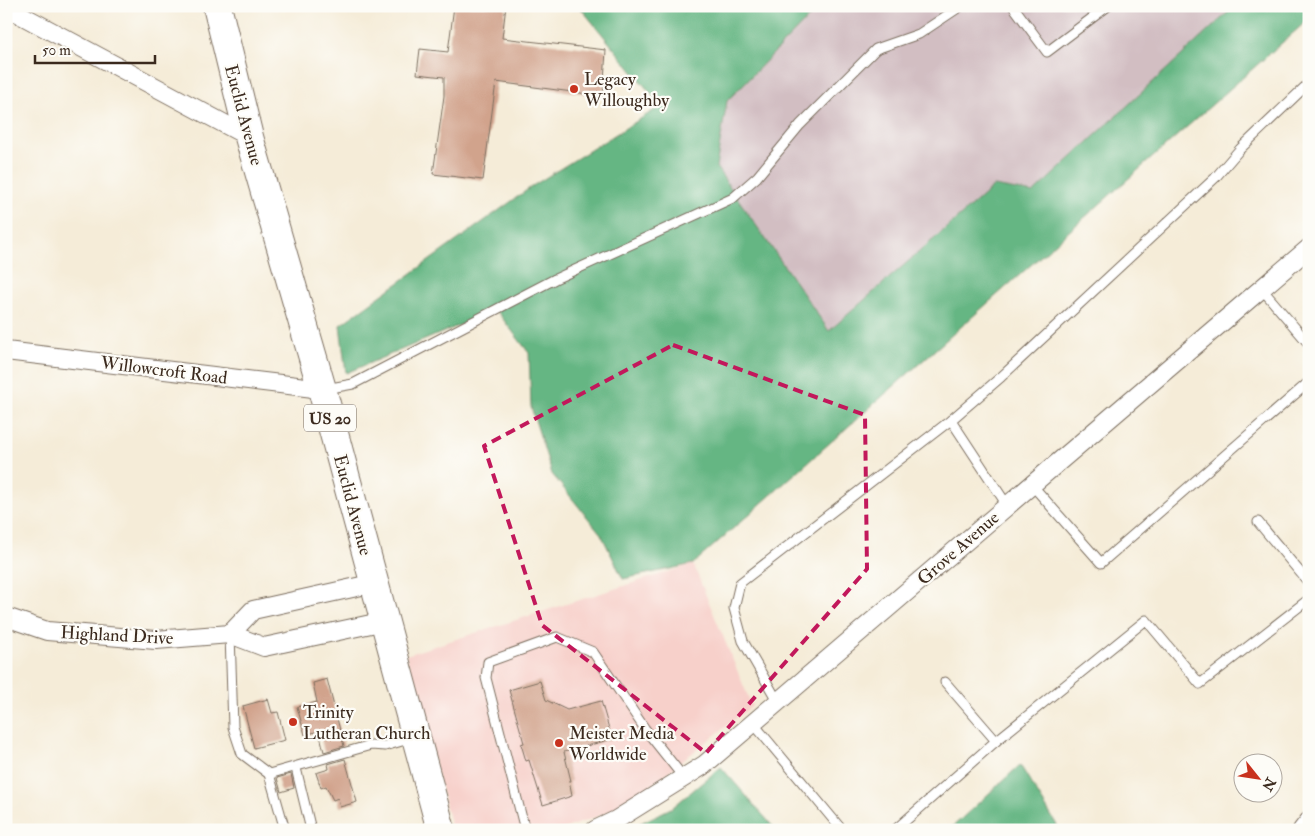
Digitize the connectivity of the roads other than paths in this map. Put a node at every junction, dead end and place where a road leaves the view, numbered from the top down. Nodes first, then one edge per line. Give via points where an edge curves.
1 (217, 6) edge
2 (961, 6) edge
3 (1013, 6) edge
4 (1108, 6) edge
5 (6, 7) edge
6 (1309, 84) edge
7 (249, 137) junction
8 (1309, 248) edge
9 (1261, 288) junction
10 (1309, 344) edge
11 (6, 351) edge
12 (1309, 382) edge
13 (322, 389) junction
14 (952, 420) junction
15 (1032, 484) junction
16 (1007, 506) junction
17 (1258, 522) dead end
18 (375, 583) junction
19 (1309, 583) edge
20 (1309, 599) edge
21 (6, 617) edge
22 (385, 621) junction
23 (230, 634) junction
24 (945, 682) dead end
25 (778, 702) junction
26 (753, 723) junction
27 (417, 736) junction
28 (996, 741) junction
29 (296, 768) junction
30 (269, 774) junction
31 (684, 778) junction
32 (1309, 821) edge
33 (285, 830) edge
34 (311, 830) edge
35 (441, 830) edge
36 (524, 830) edge
37 (595, 830) edge
38 (842, 830) edge
39 (895, 830) edge
40 (1302, 830) edge

1 - 7 main road, Euclid Avenue / US 20
2 - 13 lane via 919,34 876,49 733,198 556,279 353,384
3 - 4 lane via 1047,52
5 - 7 street
6 - 14 lane via 1240,149 1208,185
7 - 13 main road, Euclid Avenue / US 20
8 - 9 street, Grove Avenue
9 - 10 lane
9 - 15 street, Grove Avenue
11 - 13 street, Willowcroft Road
12 - 15 lane via 1101,563
13 - 18 main road, Euclid Avenue / US 20
14 - 16 lane
14 - 25 lane via 740,583 734,608 744,641
15 - 16 street, Grove Avenue
16 - 25 street, Grove Avenue
17 - 19 lane
18 - 22 main road, Euclid Avenue / US 20
18 - 23 street via 253,610
20 - 28 lane via 1200,684 1146,620
21 - 23 street, Highland Drive via 47,631 99,636 156,640
22 - 23 street, Highland Drive via 264,647
22 - 27 main road, Euclid Avenue / US 20
23 - 30 lane via 233,727 242,754
24 - 28 lane
25 - 26 street, Grove Avenue
26 - 31 street, Grove Avenue
26 - 38 lane
27 - 29 lane via 385,746 371,745
27 - 35 main road, Euclid Avenue / US 20
28 - 39 lane
29 - 30 lane
29 - 34 lane
30 - 33 lane
31 - 36 lane via 645,729 593,652 557,637 488,662 486,678
31 - 37 street, Grove Avenue
32 - 40 street

